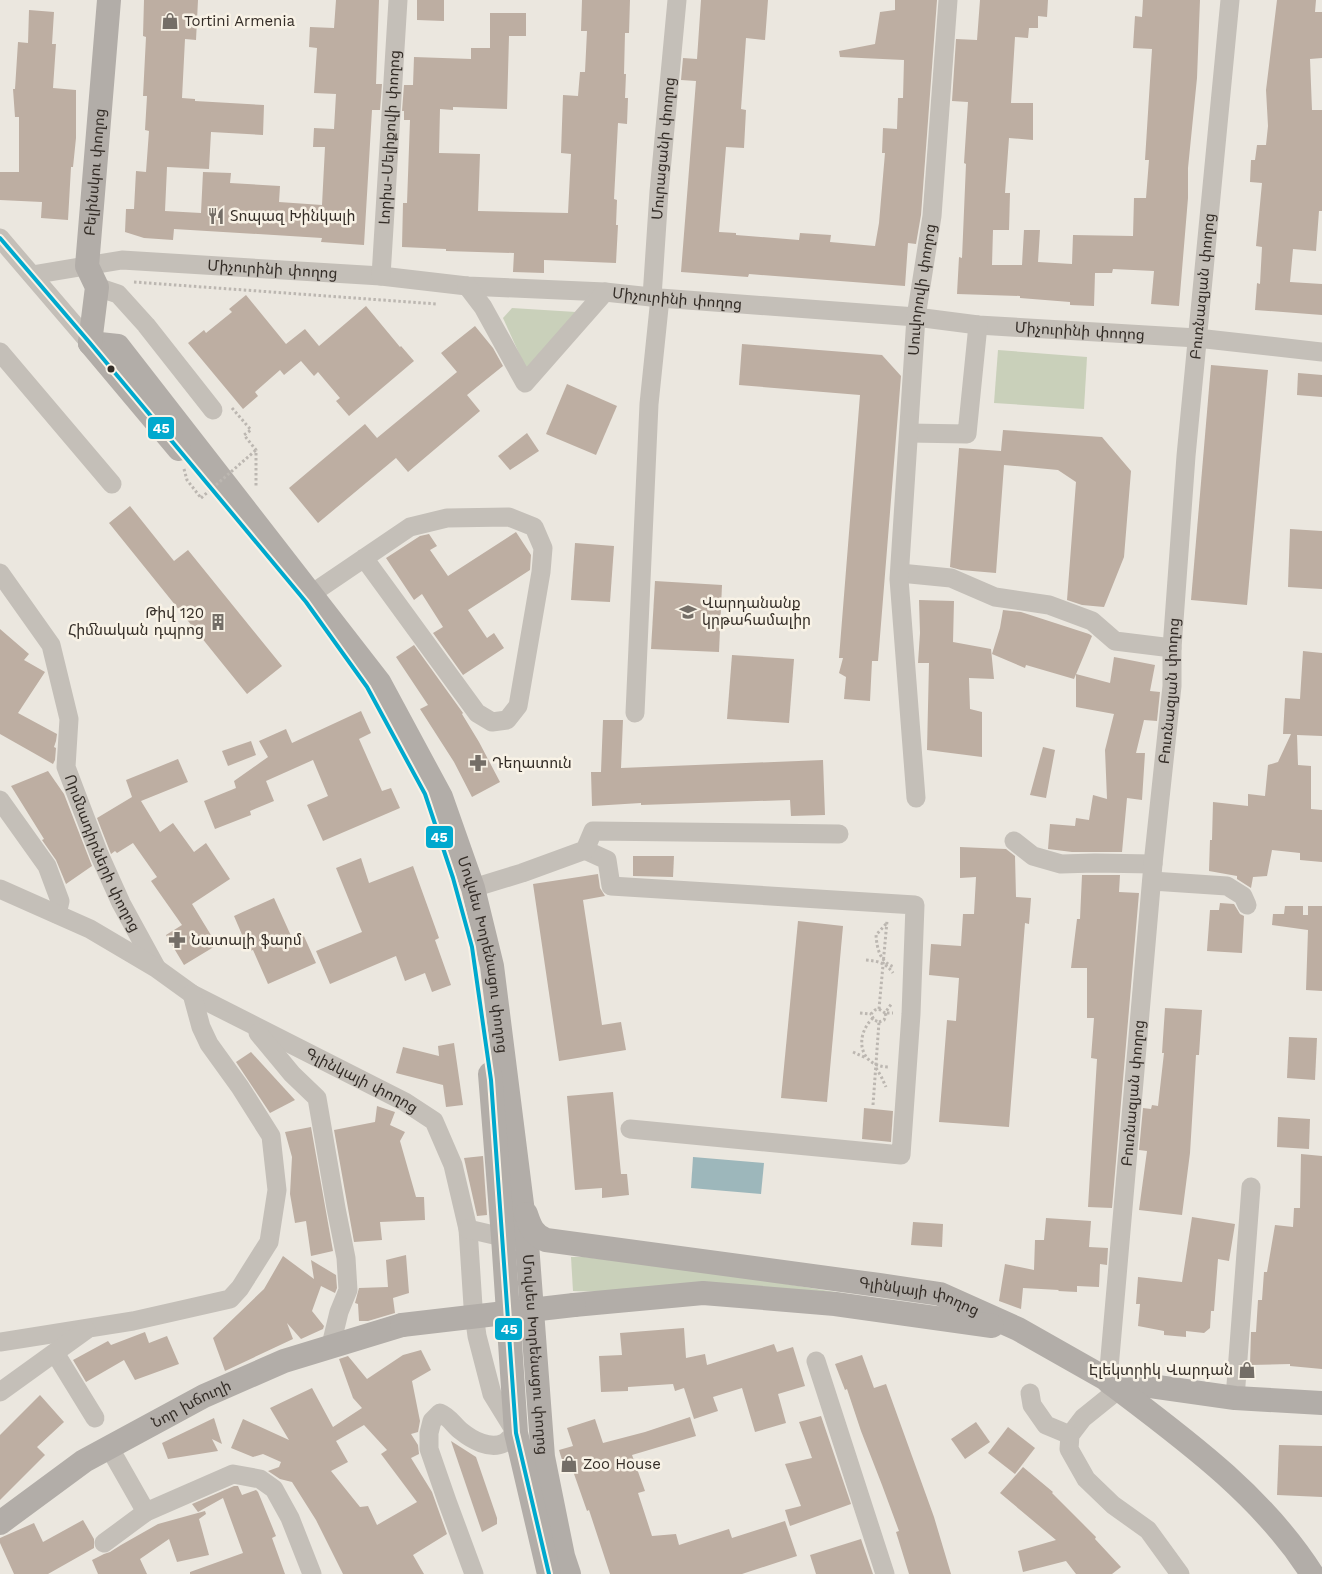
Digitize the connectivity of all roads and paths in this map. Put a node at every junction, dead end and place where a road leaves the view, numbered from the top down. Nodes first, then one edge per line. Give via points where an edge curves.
1 (109, 0) edge
2 (398, 0) edge
3 (677, 0) edge
4 (948, 0) edge
5 (1230, 0) edge
6 (0, 238) edge
7 (87, 266) junction
8 (32, 276) junction
9 (381, 276) junction
10 (125, 282) dead end
11 (467, 286) junction
12 (96, 287) junction
13 (605, 292) junction
14 (656, 297) junction
15 (443, 304) dead end
16 (916, 317) junction
17 (978, 325) junction
18 (1197, 338) junction
19 (90, 343) junction
20 (0, 352) edge
21 (1322, 352) edge
22 (232, 408) dead end
23 (213, 410) dead end
24 (909, 433) junction
25 (187, 480) dead end
26 (112, 484) dead end
27 (364, 558) junction
28 (0, 573) edge
29 (899, 576) junction
30 (312, 594) junction
31 (1172, 648) junction
32 (635, 713) dead end
33 (916, 798) dead end
34 (0, 800) edge
35 (839, 834) dead end
36 (1014, 841) dead end
37 (585, 850) junction
38 (1152, 872) junction
39 (473, 888) junction
40 (0, 889) edge
41 (1247, 905) dead end
42 (57, 914) junction
43 (866, 960) dead end
44 (884, 962) junction
45 (156, 968) junction
46 (900, 969) dead end
47 (895, 977) dead end
48 (192, 994) junction
49 (894, 1000) dead end
50 (879, 1009) junction
51 (860, 1013) dead end
52 (885, 1013) junction
53 (872, 1016) junction
54 (878, 1022) junction
55 (252, 1026) junction
56 (853, 1052) dead end
57 (866, 1058) junction
58 (876, 1066) junction
59 (894, 1066) dead end
60 (886, 1094) dead end
61 (873, 1105) dead end
62 (630, 1129) dead end
63 (1252, 1187) dead end
64 (522, 1203) junction
65 (468, 1228) junction
66 (503, 1237) junction
67 (527, 1244) junction
68 (90, 1328) junction
69 (1018, 1329) junction
70 (0, 1342) edge
71 (332, 1346) junction
72 (55, 1353) junction
73 (816, 1361) dead end
74 (1114, 1385) junction
75 (0, 1392) edge
76 (1030, 1393) dead end
77 (1235, 1398) junction
78 (1322, 1403) edge
79 (95, 1418) dead end
80 (516, 1433) junction
81 (1070, 1435) junction
82 (109, 1447) junction
83 (146, 1512) junction
84 (0, 1523) edge
85 (104, 1543) dead end
86 (312, 1574) edge
87 (474, 1574) edge
88 (549, 1574) edge
89 (569, 1574) edge
90 (885, 1574) edge
91 (1180, 1574) edge
92 (1312, 1574) edge

1 - 7 main road, Բելինսկու փողոց
2 - 9 street, Լորիս-Մելիքովի փողոց
3 - 14 street, Մուրացանի փողոց via 659,192
4 - 16 street, Սուվորովի փողոց via 932,216
5 - 18 street, Բուռնազյան փողոց
6 - 8 street, Մովսես Խորենացու փողոց
7 - 8 street, Միչուրինի փողոց
7 - 9 street, Միչուրինի փողոց via 122,260
7 - 12 main road, Բելինսկու փողոց
8 - 19 street, Մովսես Խորենացու փողոց
9 - 11 street, Միչուրինի փողոց
10 - 15 path
11 - 13 street, Միչուրինի փողոց
11 - 13 street via 525,383
12 - 19 main road, Բելինսկու փողոց
12 - 23 street via 118,294
13 - 14 street, Միչուրինի փողոց
14 - 16 street, Միչուրինի փողոց
14 - 32 street, Մուրացանի փողոց
16 - 17 street, Միչուրինի փողոց
16 - 24 street, Սուվորովի փողոց
17 - 18 street, Միչուրինի փողոց
17 - 24 street via 967,434
18 - 21 street, Միչուրինի փողոց
18 - 31 street, Բուռնազյան փողոց
19 - 30 main road, Մովսես Խորենացու փողոց via 118,346
19 - 66 main road, Մովսես Խորենացու փողոց via 306,602 367,687 425,794 472,947 491,1080
20 - 26 street
22 - 25 path, bridge via 251,430 244,435 256,450 201,498
24 - 29 street, Սուվորովի փողոց
27 - 27 street via 410,527 447,518 509,516 534,527 543,548 541,572 518,706 507,720 492,722 478,713
27 - 30 street
28 - 45 street, Որմնադիրների փողոց via 50,645 69,719 66,767 98,854
29 - 31 street via 951,578 995,597 1049,605 1092,621 1115,641
29 - 33 street, Սուվորովի փողոց
30 - 39 main road, Մովսես Խորենացու փողոց via 380,682 441,797
31 - 38 street, Բուռնազյան փողոց via 1172,686
34 - 42 street via 47,866 60,901
35 - 37 street via 593,831
36 - 38 street via 1033,856 1061,864 1095,863
37 - 39 street
37 - 62 street via 607,860 611,886 915,905 901,1154
38 - 41 street via 1227,886 1243,896
38 - 74 street, Բուռնազյան փողոց
39 - 64 main road, Մովսես Խորենացու փողոց via 492,966
40 - 42 street, Գլինկայի փողոց
42 - 45 street, Գլինկայի փողոց via 90,929
43 - 44 path
44 - 44 path via 884,951 887,924 876,935 877,948
44 - 46 path
44 - 47 path
44 - 50 path
45 - 48 street, Գլինկայի փողոց
48 - 55 street, Գլինկայի փողոց
48 - 68 street via 209,1044 271,1136 277,1190 269,1242 230,1299
49 - 52 path
50 - 52 path
50 - 53 path via 874,1010
51 - 53 path
52 - 54 path via 884,1020
53 - 54 path
53 - 57 path via 862,1032
54 - 58 path
55 - 65 street, Գլինկայի փողոց via 405,1102 434,1121 453,1165
55 - 71 street via 317,1098 346,1258 348,1290 338,1312
56 - 57 path
57 - 58 path
58 - 59 path
58 - 60 path via 886,1086
58 - 61 path
63 - 77 street
64 - 67 main road, Մովսես Խորենացու փողոց
64 - 69 main road, Գլինկայի փողոց via 536,1235 546,1240 940,1294
65 - 66 street
65 - 80 street, Գլինկայի փողոց via 477,1336 492,1394
66 - 67 street
66 - 80 main road, Մովսես Խորենացու փողոց
67 - 89 main road, Մովսես Խորենացու փողոց via 543,1457
68 - 70 street
68 - 72 street
69 - 71 main road, Նոր խճուղի, bridge via 835,1304 703,1293 402,1326
69 - 74 main road, Գլինկայի փողոց
71 - 82 main road, Նոր խճուղի via 284,1360 204,1396
72 - 75 street
72 - 79 street
73 - 90 street
74 - 77 main road, Գլինկայի փողոց
74 - 81 street
74 - 92 main road via 1230,1479 1274,1522
76 - 81 street via 1032,1405 1046,1425
77 - 78 main road, Գլինկայի փողոց
80 - 87 street via 504,1443 494,1446 480,1443 440,1413 432,1421 430,1449
80 - 88 main road, Մովսես Խորենացու փողոց
81 - 91 street via 1069,1449 1086,1479 1148,1530
82 - 83 street
82 - 84 main road, Նոր խճուղի via 84,1461
83 - 85 street
83 - 86 street via 233,1474 260,1479 274,1489 290,1518

